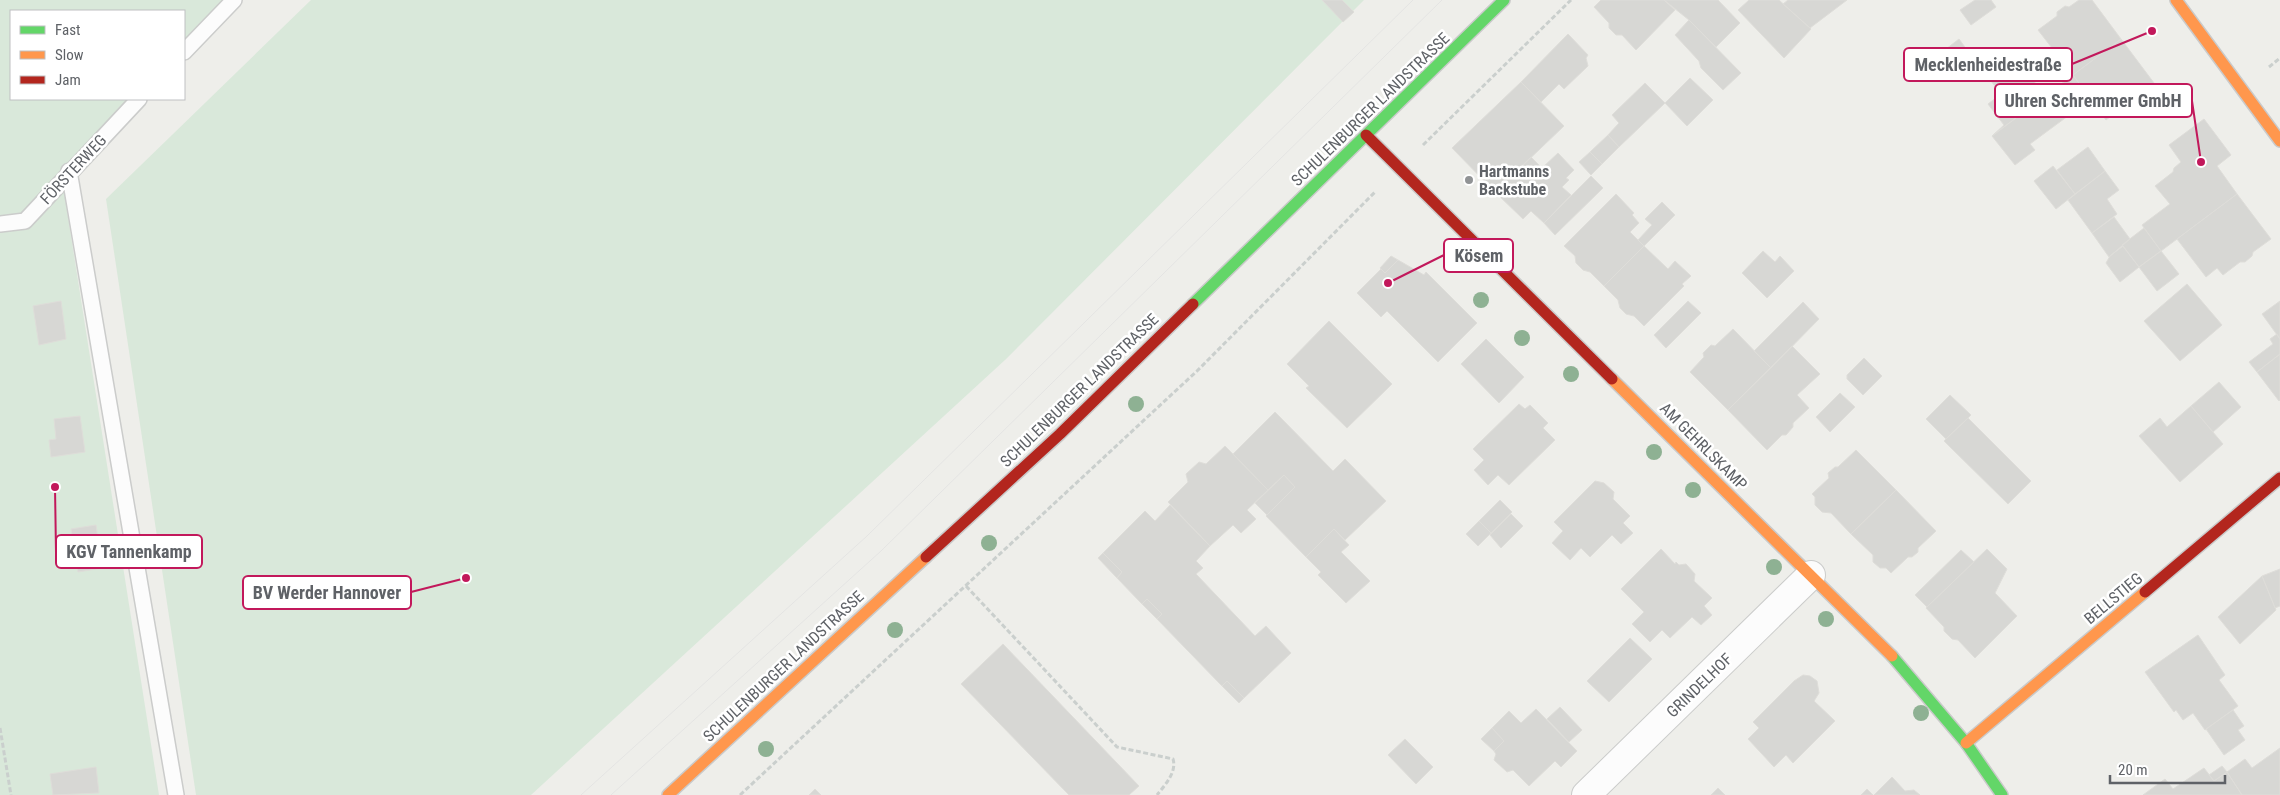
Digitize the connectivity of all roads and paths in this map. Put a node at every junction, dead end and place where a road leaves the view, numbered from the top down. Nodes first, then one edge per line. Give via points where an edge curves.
1 (234, 0) edge
2 (1504, 0) edge
3 (1571, 0) edge
4 (2176, 0) edge
5 (185, 51) edge
6 (138, 100) edge
7 (1366, 135) junction
8 (2280, 141) edge
9 (1399, 168) junction
10 (69, 171) junction
11 (0, 224) edge
12 (2280, 478) edge
13 (1812, 576) junction
14 (966, 586) junction
15 (0, 728) edge
16 (1966, 743) junction
17 (11, 795) edge
18 (176, 795) edge
19 (668, 795) edge
20 (740, 795) edge
21 (1157, 795) edge
22 (1586, 795) edge
23 (2002, 795) edge

1 - 5 lane
2 - 7 street, SCHULENBURGER LANDSTRASSE
3 - 9 path
4 - 8 street
6 - 10 lane, FÖRSTERWEG
7 - 9 street, AM GEHRLSKAMP
7 - 19 street, SCHULENBURGER LANDSTRASSE via 1060,434
9 - 13 street, AM GEHRLSKAMP
9 - 14 path via 1197,371
10 - 11 lane, FÖRSTERWEG via 25,221
10 - 18 lane
12 - 16 street, BELLSTIEG
13 - 16 street, AM GEHRLSKAMP via 1899,663
13 - 22 street, GRINDELHOF
14 - 20 path
14 - 21 path via 1117,747 1173,759 1175,766
15 - 17 path
16 - 23 street, AM GEHRLSKAMP

